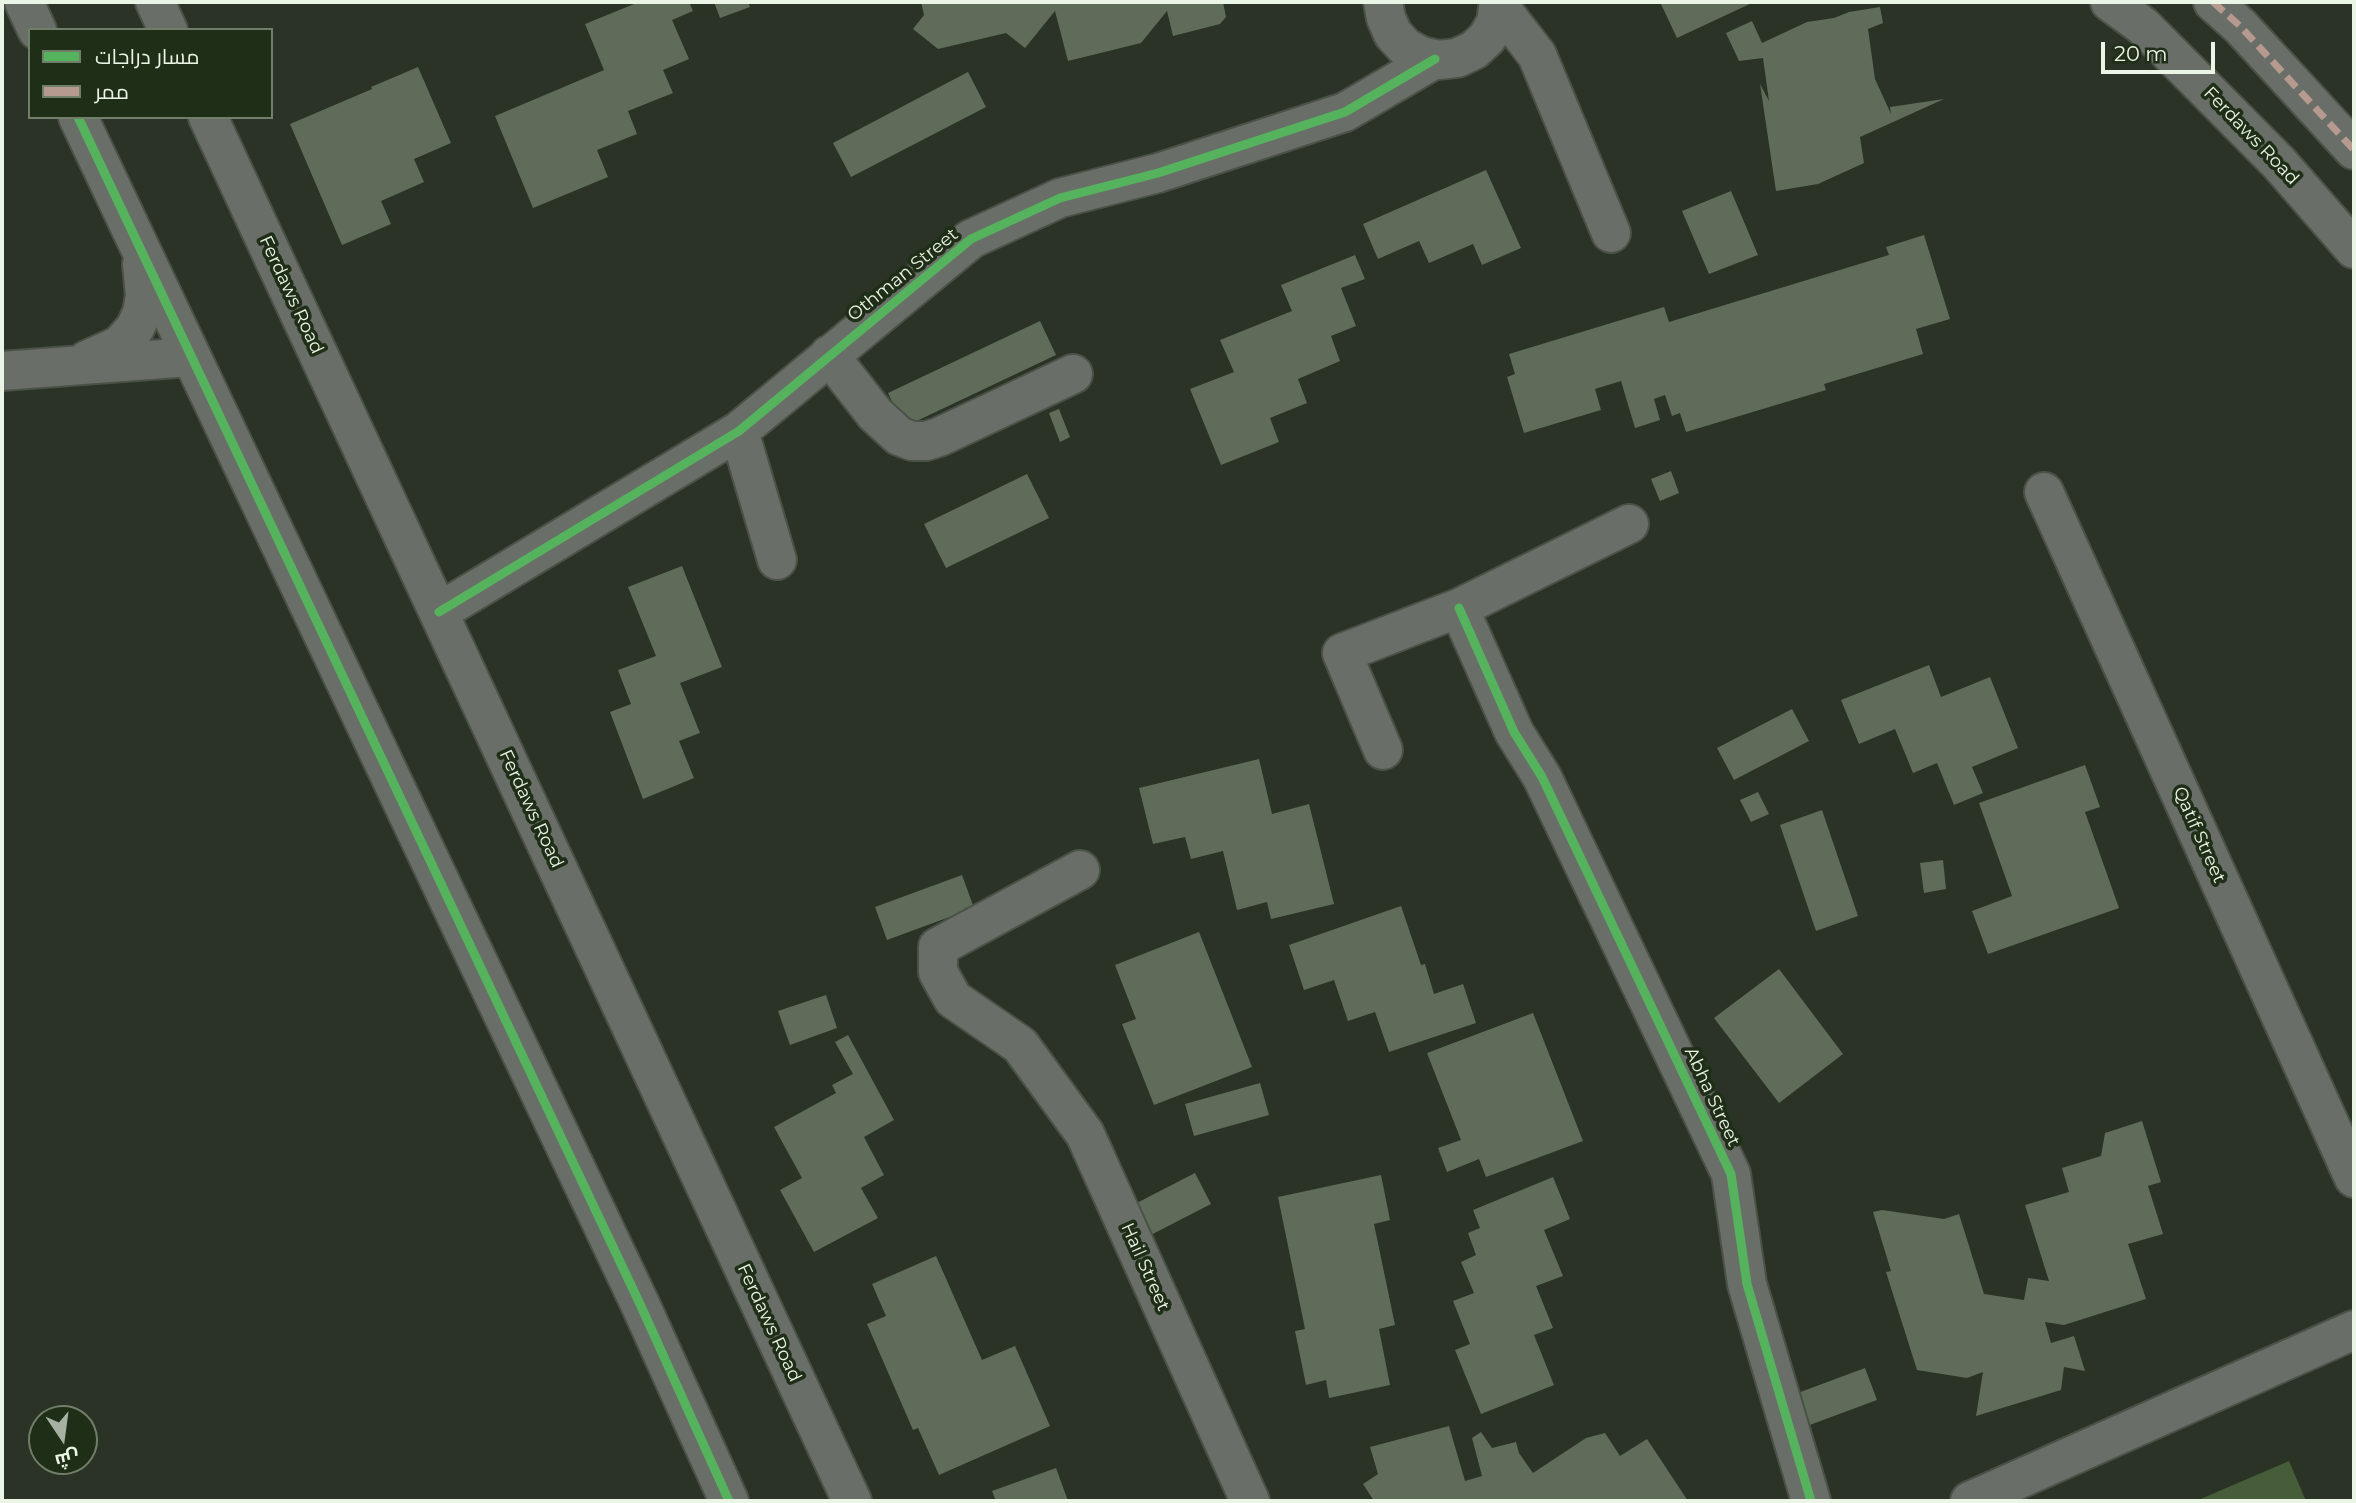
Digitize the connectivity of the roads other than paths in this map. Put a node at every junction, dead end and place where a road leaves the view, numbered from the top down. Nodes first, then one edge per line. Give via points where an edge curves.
1 (24, 2) edge
2 (155, 2) edge
3 (1384, 2) edge
4 (2110, 2) edge
5 (2213, 2) edge
6 (1499, 4) edge
7 (2153, 14) edge
8 (36, 28) edge
9 (167, 28) edge
10 (1435, 59) junction
11 (79, 119) edge
12 (209, 119) edge
13 (2354, 150) edge
14 (1611, 233) dead end
15 (137, 245) junction
16 (2354, 249) edge
17 (829, 355) junction
18 (190, 357) junction
19 (73, 365) junction
20 (2, 371) edge
21 (1073, 374) dead end
22 (739, 431) junction
23 (2044, 492) dead end
24 (1629, 524) dead end
25 (777, 560) dead end
26 (1459, 608) junction
27 (439, 612) junction
28 (1384, 750) dead end
29 (1080, 870) dead end
30 (2354, 1178) edge
31 (2354, 1330) edge
32 (729, 1501) edge
33 (852, 1501) edge
34 (1251, 1501) edge
35 (1811, 1501) edge
36 (1970, 1501) edge

1 - 8 street
2 - 9 street
3 - 10 street via 1393,34 1405,47
4 - 7 street, Ferdaws Road
5 - 13 street via 2241,26
6 - 10 street via 1496,22 1474,50 1457,58
6 - 14 street via 1538,55
7 - 16 street, Ferdaws Road
10 - 17 street, Othman Street via 1345,112 1158,173 1060,198 971,239
11 - 15 street
12 - 27 street, Ferdaws Road
15 - 18 street
15 - 19 street via 145,296 135,328 120,345
17 - 21 street via 881,421 912,442 939,436
17 - 22 street, Othman Street
18 - 19 street
18 - 32 street
19 - 20 street
22 - 25 street
22 - 27 street, Othman Street
23 - 30 street, Qatif Street
24 - 26 street
26 - 28 street via 1342,653
26 - 35 street, Abha Street via 1514,732 1542,777 1731,1174 1747,1284
27 - 33 street, Ferdaws Road
29 - 34 street, Hail Street via 939,947 938,972 953,999 1020,1045 1085,1134
31 - 36 street

